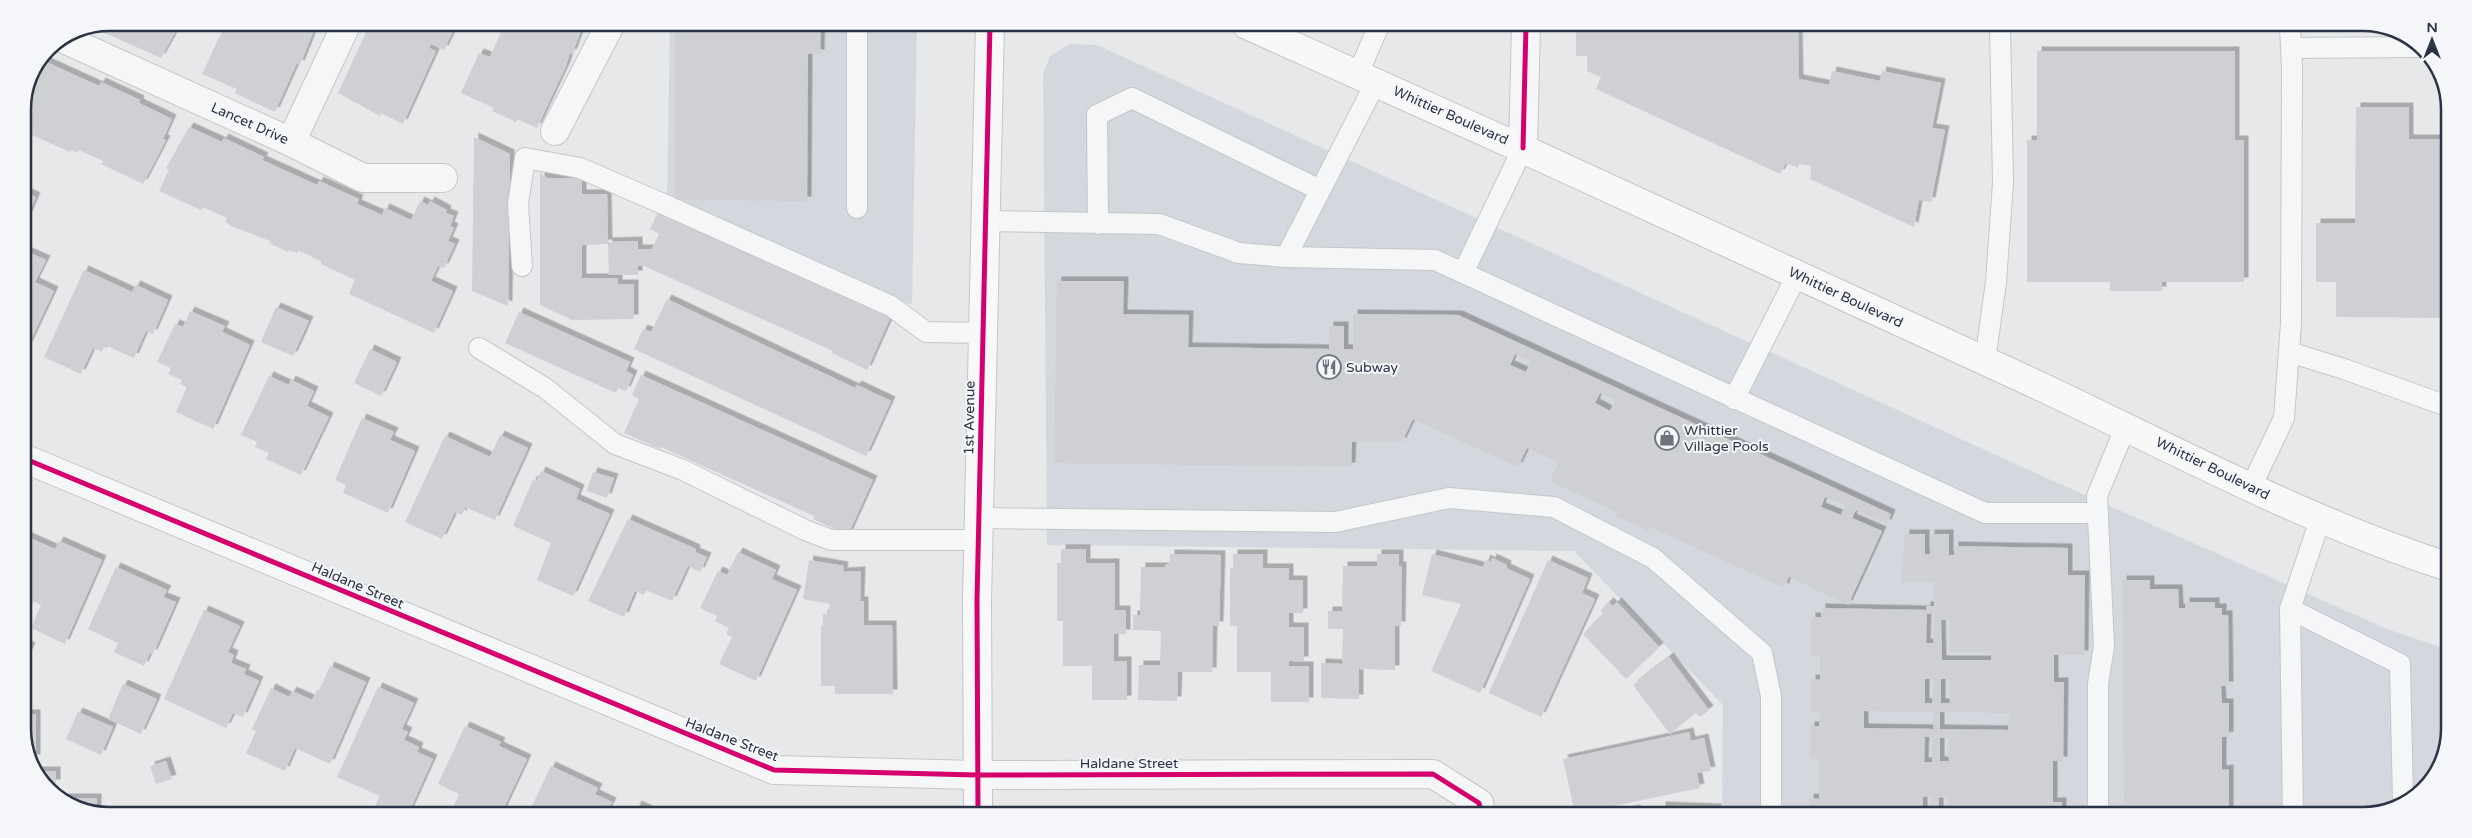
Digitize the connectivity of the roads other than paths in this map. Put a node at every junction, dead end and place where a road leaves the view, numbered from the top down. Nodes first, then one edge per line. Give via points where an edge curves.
1 (343, 31) edge
2 (607, 31) edge
3 (856, 31) edge
4 (990, 31) edge
5 (1261, 31) edge
6 (1378, 31) edge
7 (1526, 31) edge
8 (2000, 31) edge
9 (2290, 31) edge
10 (70, 42) edge
11 (2407, 47) edge
12 (2291, 48) junction
13 (1367, 78) junction
14 (555, 131) dead end
15 (292, 142) junction
16 (1523, 148) junction
17 (443, 178) dead end
18 (1320, 190) junction
19 (856, 208) dead end
20 (984, 221) junction
21 (1098, 224) junction
22 (1286, 257) junction
23 (522, 266) dead end
24 (1463, 273) junction
25 (1797, 274) junction
26 (982, 333) junction
27 (479, 348) dead end
28 (2289, 352) junction
29 (1985, 361) junction
30 (1734, 399) junction
31 (2441, 404) edge
32 (2126, 426) junction
33 (31, 461) edge
34 (2252, 487) junction
35 (2097, 513) junction
36 (2320, 520) junction
37 (979, 529) junction
38 (2441, 564) edge
39 (2290, 609) junction
40 (977, 775) junction
41 (2403, 795) edge
42 (978, 807) edge
43 (1477, 807) edge
44 (1771, 807) edge
45 (2098, 807) edge
46 (2292, 807) edge

1 - 15 street
2 - 14 street
3 - 19 lane
4 - 20 main road, 1st Avenue
5 - 13 main road, Whittier Boulevard
6 - 13 lane
7 - 16 street
8 - 29 lane via 2003,182 1996,282
9 - 12 lane
10 - 15 street, Lancet Drive
11 - 12 lane
12 - 28 lane
13 - 16 main road, Whittier Boulevard
13 - 18 lane
15 - 17 street, Lancet Drive via 363,178
16 - 24 lane
16 - 25 main road, Whittier Boulevard
18 - 21 lane via 1132,98 1097,115
18 - 22 lane
20 - 21 lane
20 - 26 main road, 1st Avenue
21 - 22 lane via 1159,224 1239,253
22 - 24 lane via 1435,260
23 - 26 lane via 518,204 525,158 580,168 654,200 891,306 926,332
24 - 30 lane
25 - 29 main road, Whittier Boulevard
25 - 30 lane
26 - 37 main road, 1st Avenue
27 - 37 lane via 545,388 615,444 682,470 832,540
28 - 31 lane
28 - 34 lane via 2284,418
29 - 32 main road, Whittier Boulevard
30 - 35 lane via 1985,513
32 - 34 main road, Whittier Boulevard
32 - 35 lane via 2096,496
33 - 40 street, Haldane Street via 774,770
34 - 36 main road, Whittier Boulevard
35 - 45 lane via 2104,646 2098,684
36 - 38 main road, Whittier Boulevard
36 - 39 lane
37 - 40 main road, 1st Avenue
37 - 44 lane via 1335,522 1449,498 1554,507 1653,558 1762,653 1771,696
39 - 41 lane via 2400,664
39 - 46 lane
40 - 42 main road, 1st Avenue
40 - 43 street, Haldane Street via 1433,774

